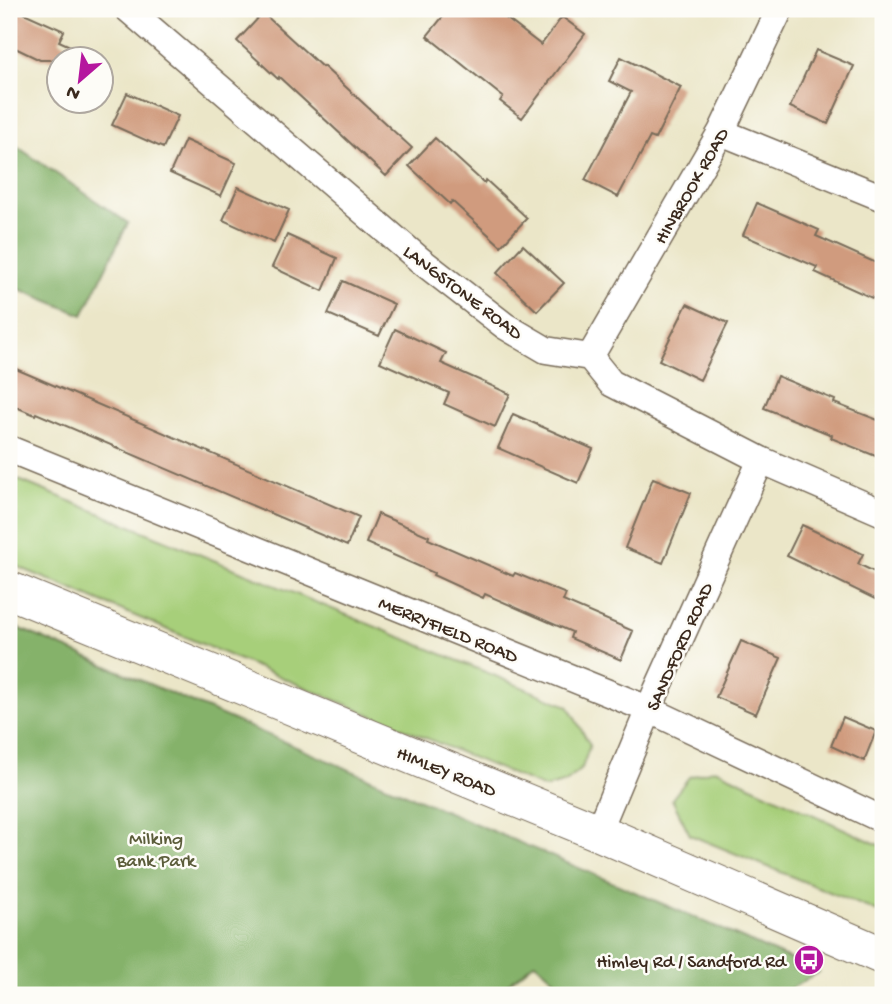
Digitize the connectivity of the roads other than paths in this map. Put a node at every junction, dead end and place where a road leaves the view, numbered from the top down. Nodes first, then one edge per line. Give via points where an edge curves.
1 (128, 9) edge
2 (780, 9) edge
3 (722, 132) junction
4 (883, 198) edge
5 (590, 356) junction
6 (9, 449) edge
7 (761, 460) junction
8 (883, 513) edge
9 (9, 590) edge
10 (650, 710) junction
11 (883, 820) edge
12 (597, 832) junction
13 (883, 956) edge

1 - 5 street, LANGSTONE ROAD via 420,260 505,326 547,350
2 - 3 street, HINBROOK ROAD
3 - 4 street
3 - 5 street, HINBROOK ROAD
5 - 7 street via 611,383
6 - 10 street, MERRYFIELD ROAD
7 - 8 street
7 - 10 street, SANDFORD ROAD
9 - 12 main road, HIMLEY ROAD
10 - 11 street, MERRYFIELD ROAD
10 - 12 street, SANDFORD ROAD
12 - 13 main road, HIMLEY ROAD

